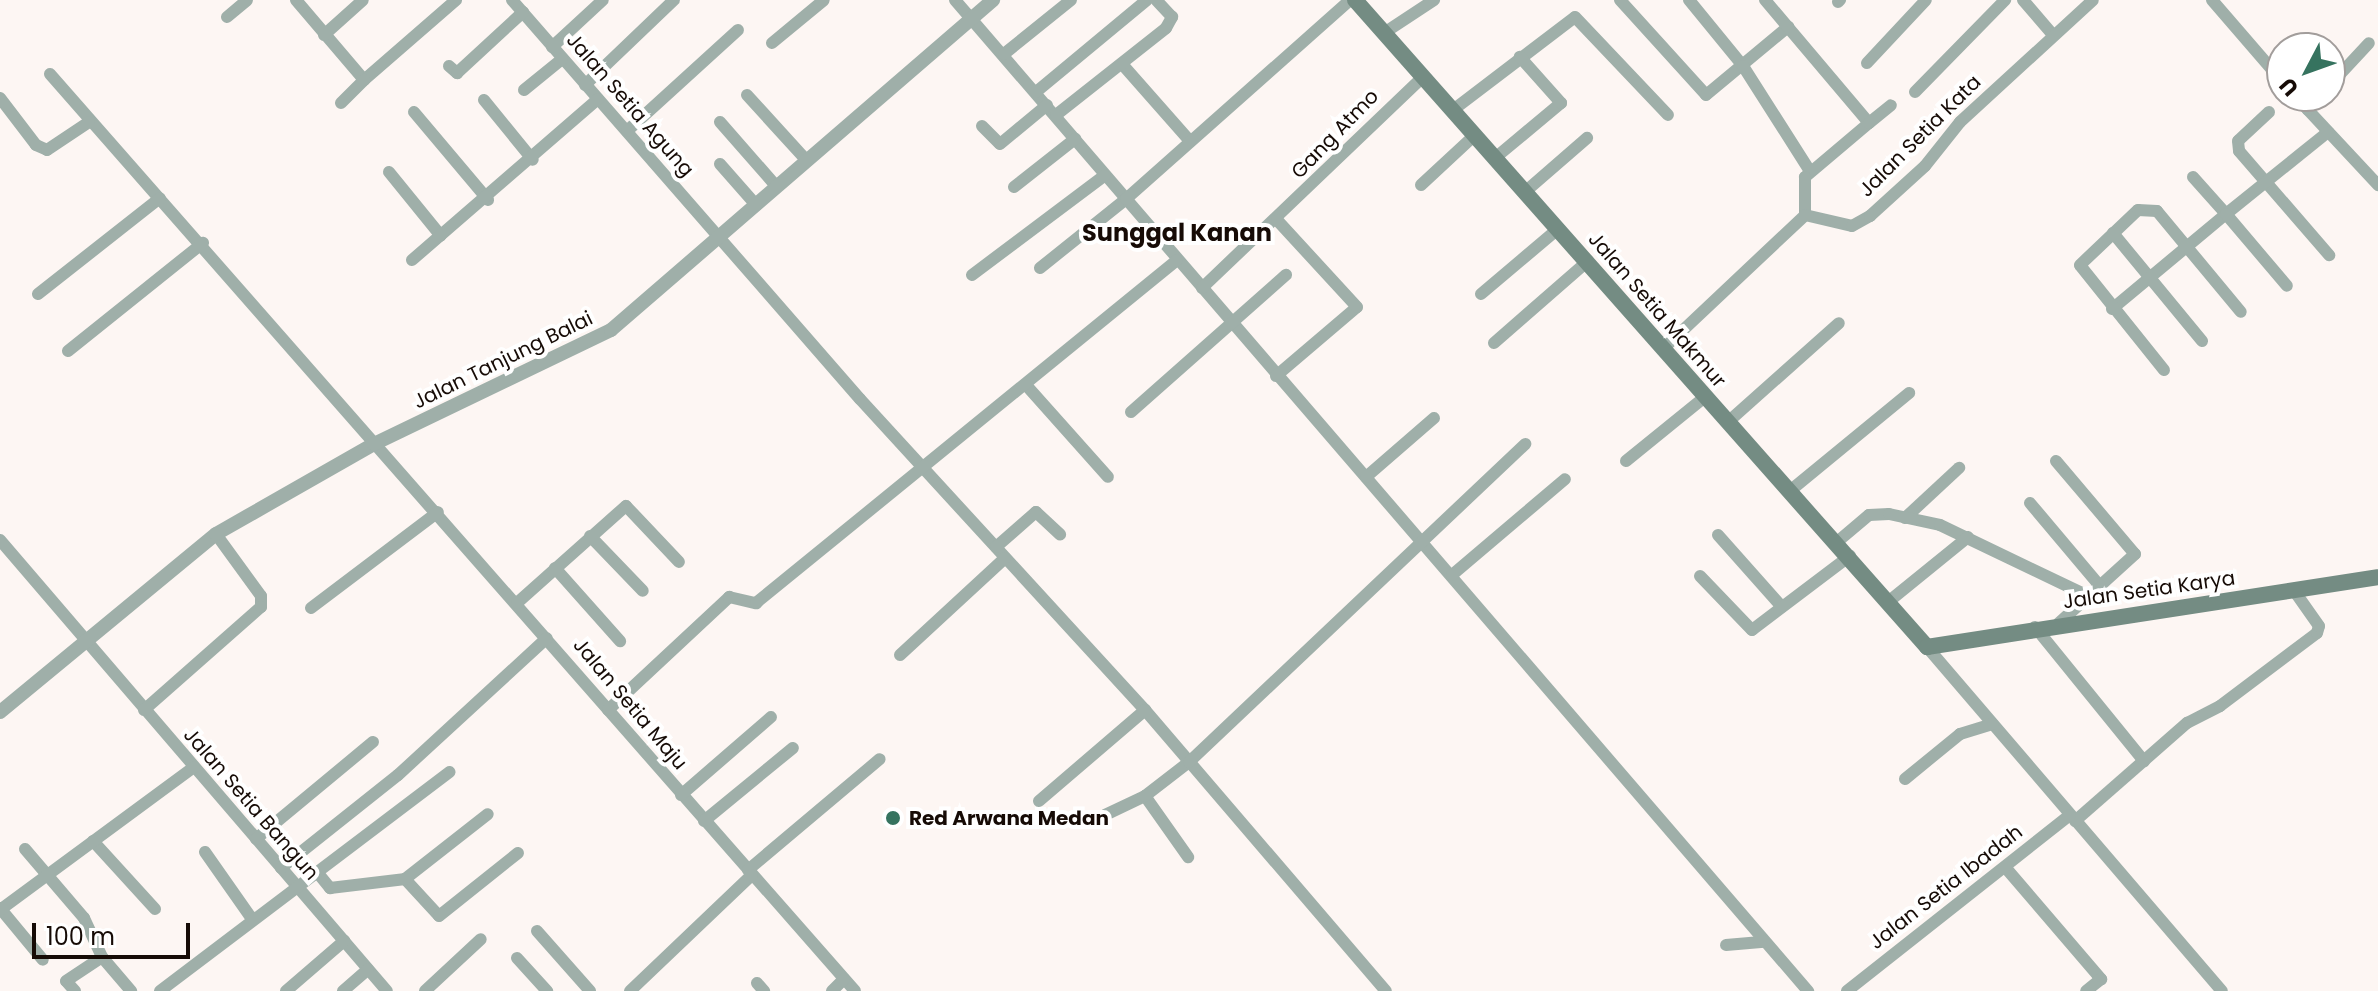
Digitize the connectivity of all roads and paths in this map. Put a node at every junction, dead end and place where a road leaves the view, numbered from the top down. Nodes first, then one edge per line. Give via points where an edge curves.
1 (247, 0) edge
2 (296, 0) edge
3 (363, 0) edge
4 (456, 0) edge
5 (603, 0) edge
6 (674, 0) edge
7 (824, 0) edge
8 (955, 0) edge
9 (993, 0) edge
10 (1071, 0) edge
11 (1147, 0) edge
12 (1156, 0) edge
13 (1353, 0) edge
14 (1434, 0) edge
15 (1620, 0) edge
16 (1689, 0) edge
17 (1765, 0) edge
18 (1926, 0) edge
19 (2005, 0) edge
20 (2023, 0) edge
21 (2093, 0) edge
22 (2212, 0) edge
23 (518, 4) edge
24 (227, 17) dead end
25 (971, 17) junction
26 (1788, 27) junction
27 (738, 30) dead end
28 (1384, 33) junction
29 (324, 35) junction
30 (2053, 35) junction
31 (772, 43) dead end
32 (2369, 43) dead end
33 (552, 47) junction
34 (1004, 54) junction
35 (1520, 57) junction
36 (562, 59) junction
37 (2266, 62) edge
38 (1867, 63) dead end
39 (1122, 64) junction
40 (449, 66) dead end
41 (1743, 66) junction
42 (2346, 68) edge
43 (50, 74) dead end
44 (1423, 77) junction
45 (364, 80) junction
46 (585, 85) junction
47 (524, 90) dead end
48 (1036, 92) junction
49 (1915, 92) dead end
50 (747, 95) dead end
51 (0, 98) edge
52 (598, 99) junction
53 (484, 100) dead end
54 (341, 103) dead end
55 (1047, 105) junction
56 (1891, 105) dead end
57 (1453, 110) junction
58 (414, 112) dead end
59 (2269, 112) dead end
60 (2310, 112) edge
61 (1056, 115) junction
62 (1668, 115) dead end
63 (89, 122) junction
64 (720, 122) dead end
65 (1869, 123) junction
66 (982, 126) dead end
67 (627, 131) junction
68 (2328, 132) junction
69 (1475, 135) junction
70 (1587, 138) dead end
71 (1075, 139) junction
72 (1190, 141) junction
73 (1495, 158) junction
74 (533, 160) junction
75 (807, 161) junction
76 (720, 164) dead end
77 (1810, 171) junction
78 (389, 172) dead end
79 (1105, 175) junction
80 (2193, 177) dead end
81 (2265, 182) junction
82 (2377, 182) edge
83 (1421, 185) dead end
84 (777, 187) junction
85 (1014, 187) dead end
86 (1526, 191) junction
87 (160, 198) junction
88 (1126, 199) junction
89 (488, 200) junction
90 (756, 205) junction
91 (2226, 214) junction
92 (1805, 215) junction
93 (1277, 220) junction
94 (1559, 228) junction
95 (1152, 229) junction
96 (2113, 233) junction
97 (441, 236) junction
98 (719, 236) junction
99 (1136, 242) dead end
100 (203, 243) junction
101 (2186, 247) junction
102 (2329, 255) dead end
103 (412, 260) dead end
104 (1177, 260) junction
105 (1588, 261) junction
106 (1040, 268) dead end
107 (972, 275) dead end
108 (1286, 275) dead end
109 (2150, 277) junction
110 (2287, 286) dead end
111 (1202, 288) junction
112 (38, 294) dead end
113 (1481, 294) dead end
114 (2112, 309) junction
115 (2241, 312) dead end
116 (1232, 322) junction
117 (1839, 323) dead end
118 (2202, 341) dead end
119 (1494, 343) dead end
120 (1663, 349) junction
121 (68, 351) dead end
122 (2164, 370) dead end
123 (1276, 376) junction
124 (1026, 385) junction
125 (1909, 393) dead end
126 (1706, 396) junction
127 (1131, 412) dead end
128 (1434, 418) dead end
129 (1729, 421) junction
130 (374, 444) junction
131 (1525, 444) dead end
132 (1626, 461) dead end
133 (2056, 461) dead end
134 (923, 466) junction
135 (1959, 468) dead end
136 (1108, 477) dead end
137 (1366, 477) junction
138 (1565, 479) dead end
139 (1791, 490) junction
140 (2030, 503) dead end
141 (438, 512) junction
142 (1905, 518) junction
143 (216, 534) junction
144 (1060, 534) dead end
145 (1718, 535) dead end
146 (590, 536) junction
147 (1968, 537) junction
148 (0, 540) edge
149 (1421, 541) junction
150 (1837, 542) junction
151 (996, 547) junction
152 (1850, 556) junction
153 (1005, 558) junction
154 (679, 562) dead end
155 (555, 568) junction
156 (1452, 575) junction
157 (1700, 576) dead end
158 (2378, 577) edge
159 (2100, 586) junction
160 (2293, 589) junction
161 (643, 591) dead end
162 (2090, 597) junction
163 (1888, 602) junction
164 (517, 603) junction
165 (1782, 607) junction
166 (311, 608) dead end
167 (2059, 623) junction
168 (2035, 627) junction
169 (547, 638) junction
170 (86, 641) junction
171 (620, 641) dead end
172 (1927, 647) junction
173 (900, 655) dead end
174 (144, 710) junction
175 (608, 710) junction
176 (1145, 710) junction
177 (0, 712) edge
178 (771, 717) dead end
179 (1993, 724) junction
180 (373, 742) dead end
181 (793, 748) dead end
182 (880, 759) dead end
183 (2144, 761) junction
184 (1189, 762) junction
185 (194, 767) junction
186 (450, 772) dead end
187 (1905, 779) dead end
188 (681, 795) junction
189 (1145, 796) junction
190 (1039, 801) dead end
191 (488, 814) dead end
192 (1105, 815) dead end
193 (2073, 818) junction
194 (704, 821) junction
195 (256, 839) junction
196 (93, 841) junction
197 (25, 849) dead end
198 (205, 852) dead end
199 (518, 853) dead end
200 (1188, 857) dead end
201 (2005, 867) junction
202 (281, 868) junction
203 (317, 872) junction
204 (750, 872) junction
205 (48, 876) junction
206 (405, 879) junction
207 (297, 888) junction
208 (0, 909) edge
209 (155, 909) dead end
210 (252, 919) junction
211 (537, 931) dead end
212 (481, 939) dead end
213 (344, 941) junction
214 (1764, 942) junction
215 (1726, 945) dead end
216 (102, 957) junction
217 (517, 958) dead end
218 (43, 960) dead end
219 (368, 969) junction
220 (844, 979) junction
221 (67, 981) edge
222 (131, 991) edge
223 (160, 991) edge
224 (286, 991) edge
225 (343, 991) edge
226 (387, 991) edge
227 (425, 991) edge
228 (547, 991) edge
229 (590, 991) edge
230 (630, 991) edge
231 (832, 991) edge
232 (855, 991) edge
233 (1386, 991) edge
234 (1808, 991) edge
235 (1847, 991) edge
236 (2086, 991) edge
237 (2222, 991) edge

1 - 24 street
2 - 29 street
3 - 29 street
4 - 45 street
5 - 33 street
6 - 46 street
7 - 31 street
8 - 25 street
9 - 25 street, Jalan Tanjung Balai
10 - 34 street
11 - 48 street
12 - 39 street via 1172,17 1170,22
13 - 28 main road, Jalan Setia Makmur
13 - 72 street
14 - 28 street
15 - 41 street via 1701,93 1712,92
16 - 41 street
17 - 26 street
18 - 38 street
19 - 49 street
20 - 30 street
21 - 30 street, Jalan Setia Kata
22 - 37 street
23 - 33 street, Jalan Setia Agung
23 - 40 street via 457,73
25 - 34 street
25 - 75 street, Jalan Tanjung Balai
26 - 41 street
26 - 65 street
27 - 67 street
28 - 44 main road, Jalan Setia Makmur
29 - 45 street
30 - 92 street, Jalan Setia Kata via 1870,216 1852,226
32 - 42 street
33 - 36 street, Jalan Setia Agung
34 - 48 street
35 - 57 street
35 - 62 street via 1575,17
35 - 73 street via 1561,103
36 - 46 street, Jalan Setia Agung
36 - 47 street
39 - 61 street
39 - 72 street
41 - 77 street
43 - 63 street, Jalan Setia Maju
44 - 57 main road, Jalan Setia Makmur
44 - 93 street, Gang Atmo
45 - 54 street
46 - 52 street, Jalan Setia Agung
48 - 55 street
50 - 75 street
51 - 63 street via 36,145 47,150
52 - 67 street, Jalan Setia Agung
52 - 74 street
53 - 74 street
55 - 61 street
55 - 66 street via 1000,144
56 - 65 street
57 - 69 main road, Jalan Setia Makmur
58 - 89 street
59 - 81 street via 2237,145
60 - 68 street
61 - 71 street
63 - 87 street, Jalan Setia Maju
64 - 84 street
65 - 77 street
67 - 98 street, Jalan Setia Agung
68 - 81 street
68 - 82 street
69 - 73 main road, Jalan Setia Makmur
69 - 83 street
70 - 86 street
71 - 79 street
71 - 85 street
72 - 88 street
73 - 86 main road, Jalan Setia Makmur
74 - 89 street
75 - 84 street, Jalan Tanjung Balai
76 - 90 street
77 - 92 street via 1803,186
78 - 97 street
79 - 88 street
79 - 107 street
80 - 91 street
81 - 91 street
81 - 102 street
84 - 90 street, Jalan Tanjung Balai
86 - 94 main road, Jalan Setia Makmur
87 - 100 street, Jalan Setia Maju
87 - 112 street
88 - 95 street
88 - 106 street
89 - 97 street
90 - 98 street, Jalan Tanjung Balai
91 - 101 street
91 - 110 street
92 - 120 street
93 - 111 street, Gang Atmo
93 - 123 street via 1357,307
94 - 105 main road, Jalan Setia Makmur
94 - 113 street
95 - 99 street
95 - 104 street
96 - 101 street via 2138,210 2150,207
96 - 109 street
96 - 114 street via 2080,265
97 - 103 street
98 - 130 street, Jalan Tanjung Balai via 611,330
98 - 134 street, Jalan Setia Agung
100 - 121 street
100 - 130 street, Jalan Setia Maju
101 - 109 street
101 - 115 street
104 - 111 street
104 - 124 street
105 - 119 street
105 - 120 main road, Jalan Setia Makmur
108 - 116 street
109 - 114 street
109 - 118 street
111 - 116 street
114 - 122 street
116 - 123 street
116 - 127 street
117 - 129 street
120 - 126 main road, Jalan Setia Makmur
123 - 137 street
124 - 134 street
124 - 136 street
125 - 139 street
126 - 129 main road, Jalan Setia Makmur
126 - 132 street
128 - 137 street
129 - 139 main road, Jalan Setia Makmur
130 - 141 street, Jalan Setia Maju
130 - 143 street, Jalan Tanjung Balai
131 - 149 street
133 - 159 street via 2133,548 2133,558
134 - 151 street, Jalan Setia Agung
134 - 175 street via 756,603 729,597
135 - 142 street
137 - 149 street
138 - 156 street
139 - 150 main road, Jalan Setia Makmur
140 - 159 street
141 - 164 street, Jalan Setia Maju
141 - 166 street
142 - 147 street
142 - 150 street via 1869,515
143 - 170 street, Jalan Tanjung Balai
143 - 174 street via 261,596 261,607
144 - 151 street via 1037,512
145 - 165 street
146 - 154 street via 629,507
146 - 155 street
146 - 161 street
147 - 162 street
147 - 163 street
148 - 170 street, Jalan Setia Bangun
149 - 156 street
149 - 184 street
150 - 152 main road, Jalan Setia Makmur
151 - 153 street, Jalan Setia Agung
152 - 163 main road, Jalan Setia Makmur
152 - 165 street
153 - 173 street
153 - 176 street, Jalan Setia Agung
155 - 164 street
155 - 171 street
156 - 214 street
157 - 165 street via 1750,630
158 - 160 main road, Jalan Setia Karya
159 - 162 street
160 - 167 main road, Jalan Setia Karya
160 - 183 street, Jalan Setia Ibadah via 2319,626 2317,633 2220,706 2203,711
162 - 167 street
163 - 172 main road, Jalan Setia Makmur
164 - 169 street, Jalan Setia Maju
167 - 168 main road, Jalan Setia Karya
168 - 172 main road, Jalan Setia Karya
168 - 183 street
169 - 175 street, Jalan Setia Maju
169 - 202 street via 398,775
170 - 174 street, Jalan Setia Bangun
170 - 177 street, Jalan Tanjung Balai
172 - 179 street
174 - 185 street, Jalan Setia Bangun
175 - 188 street, Jalan Setia Maju
176 - 184 street, Jalan Setia Agung
176 - 190 street
178 - 188 street
179 - 187 street via 1960,734
179 - 193 street
180 - 195 street
181 - 194 street
182 - 204 street
183 - 193 street, Jalan Setia Ibadah
184 - 189 street
184 - 233 street, Jalan Setia Agung
185 - 195 street, Jalan Setia Bangun
185 - 196 street
186 - 203 street
188 - 194 street, Jalan Setia Maju
189 - 192 street
189 - 200 street
191 - 206 street
193 - 201 street, Jalan Setia Ibadah
193 - 237 street
194 - 204 street, Jalan Setia Maju
195 - 202 street, Jalan Setia Bangun
196 - 205 street
196 - 209 street
197 - 205 street
198 - 210 street
199 - 206 street via 441,916
201 - 235 street, Jalan Setia Ibadah
201 - 236 street via 2101,979
202 - 207 street, Jalan Setia Bangun
203 - 206 street via 330,888
203 - 207 street
204 - 220 street, Jalan Setia Maju
204 - 230 street
205 - 208 street
205 - 216 street via 84,918
207 - 210 street
207 - 213 street, Jalan Setia Bangun
208 - 218 street
210 - 223 street
211 - 229 street
212 - 227 street
213 - 219 street, Jalan Setia Bangun
213 - 224 street
214 - 215 street
214 - 234 street
216 - 221 street
216 - 222 street
217 - 228 street
219 - 225 street
219 - 226 street, Jalan Setia Bangun
220 - 231 street
220 - 232 street, Jalan Setia Maju

